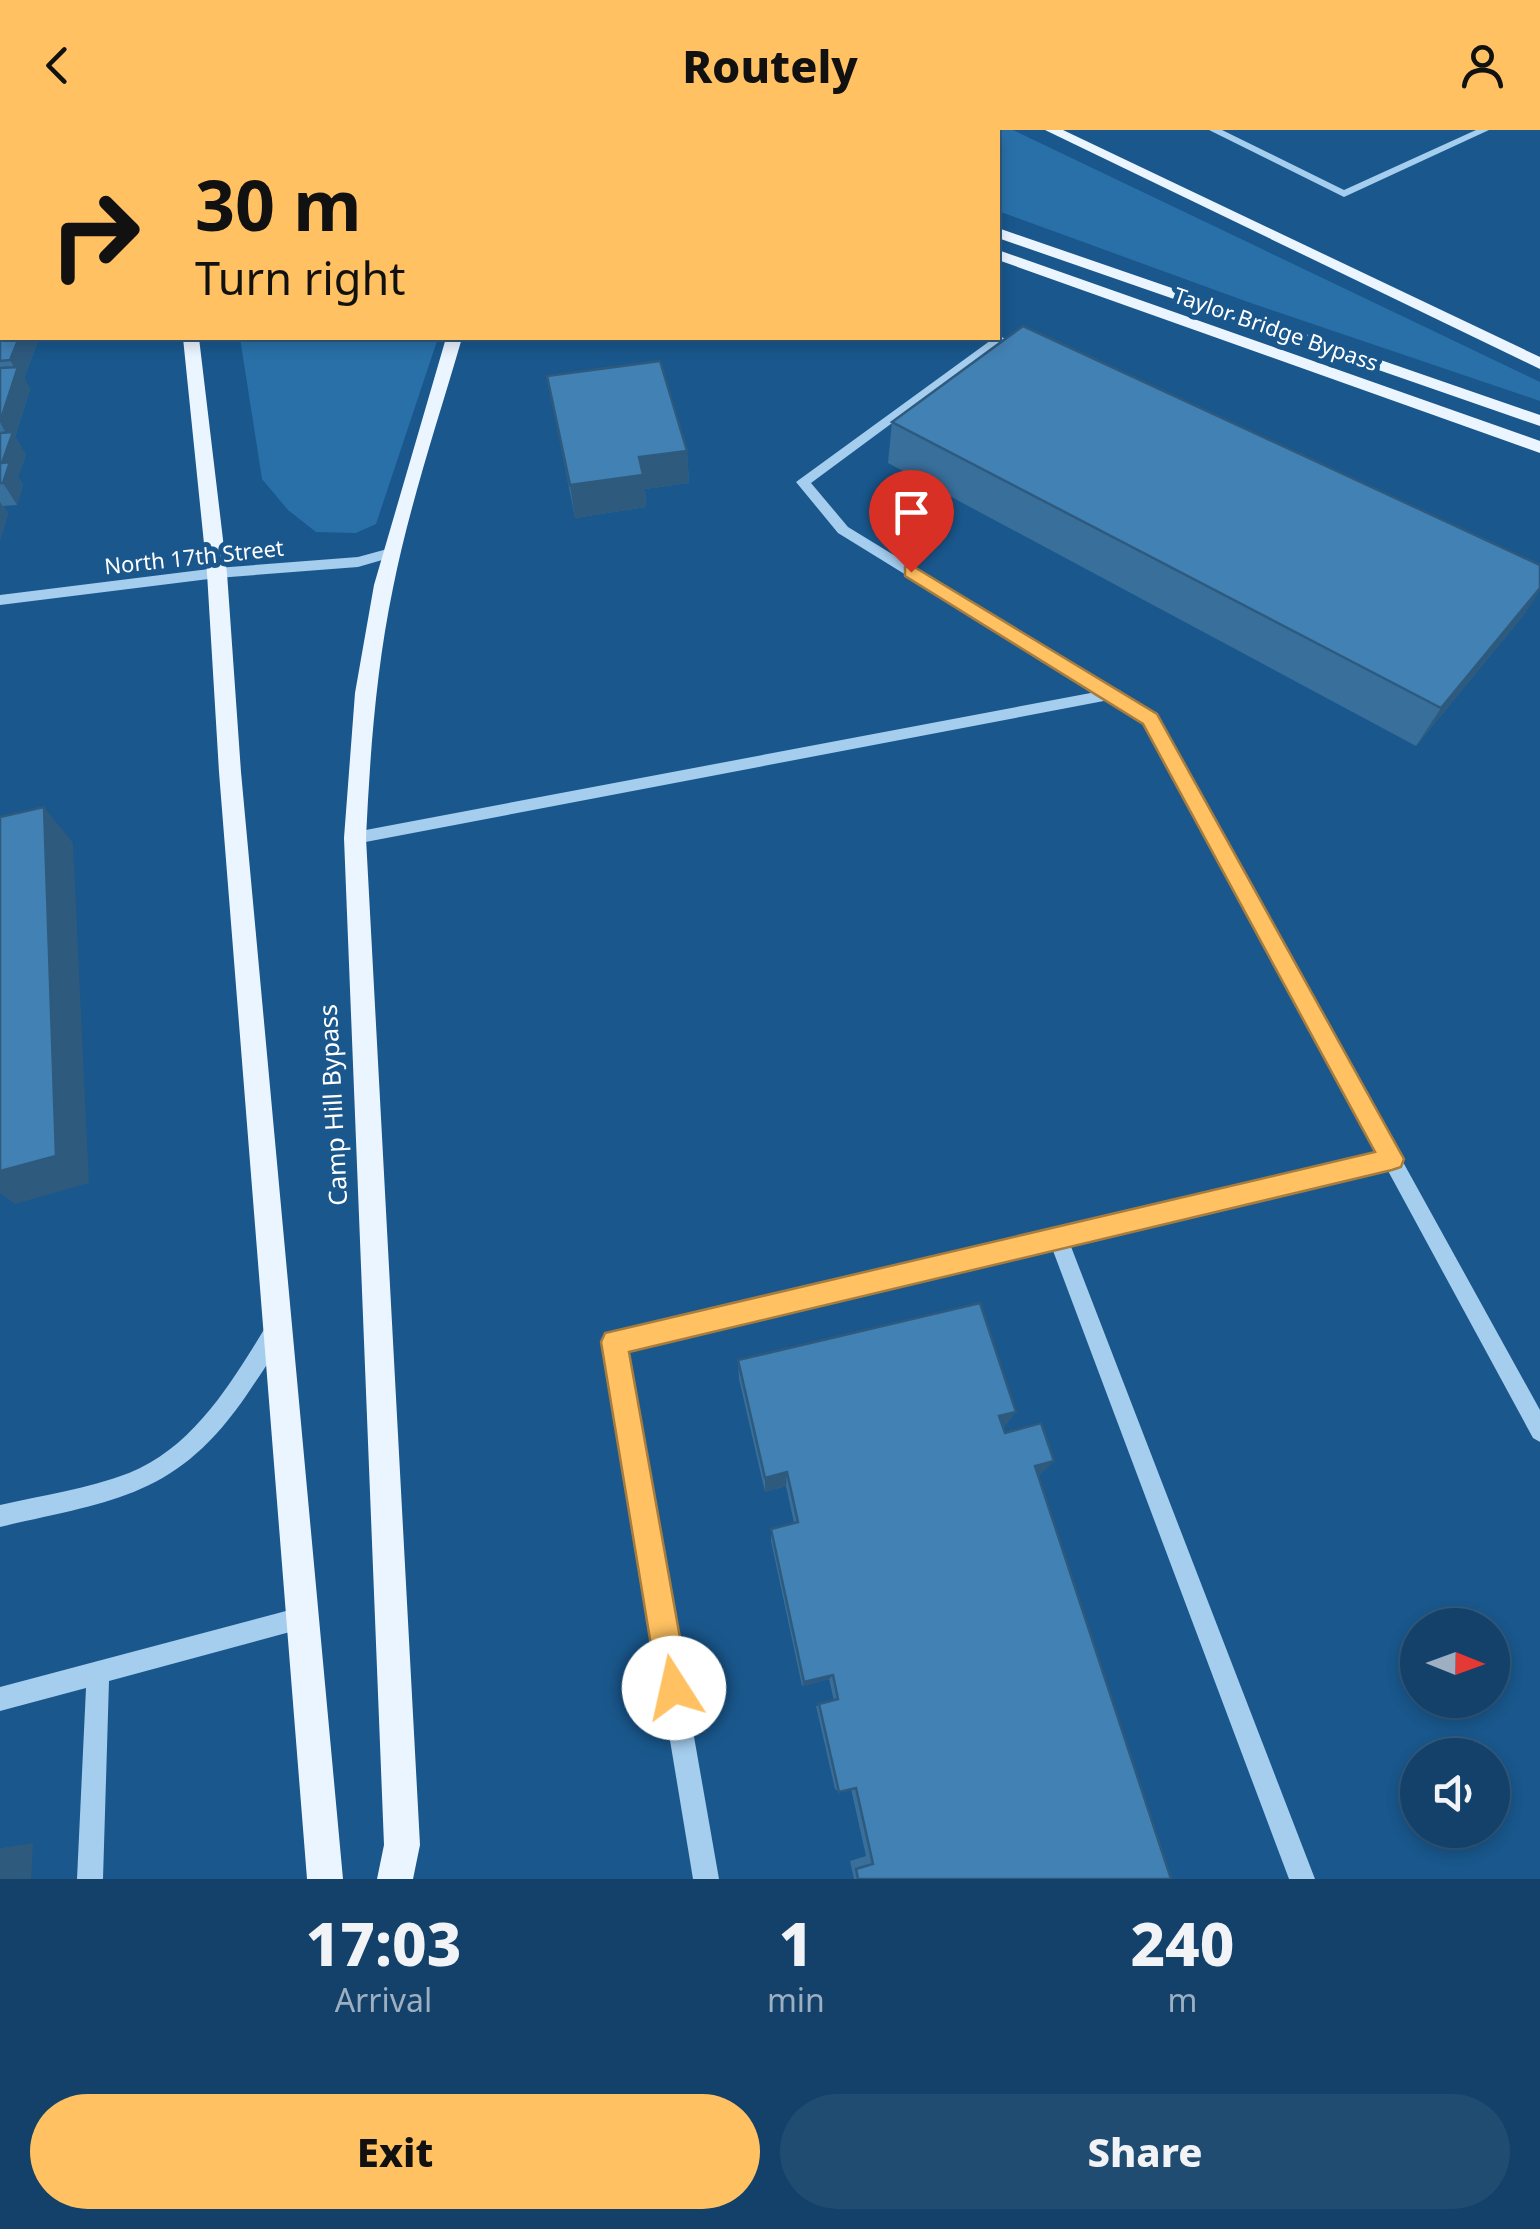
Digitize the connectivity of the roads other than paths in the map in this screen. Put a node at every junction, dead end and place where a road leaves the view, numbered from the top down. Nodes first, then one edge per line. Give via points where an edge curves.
1 (1052, 130) edge
2 (1214, 130) edge
3 (1484, 130) edge
4 (1000, 234) edge
5 (1000, 256) edge
6 (191, 340) edge
7 (453, 340) edge
8 (997, 340) edge
9 (1000, 340) edge
10 (1032, 356) edge
11 (1540, 364) edge
12 (1540, 421) edge
13 (1540, 446) edge
14 (391, 553) junction
15 (216, 573) junction
16 (0, 600) edge
17 (1115, 694) junction
18 (355, 838) junction
19 (1392, 1159) junction
20 (1058, 1238) junction
21 (277, 1327) junction
22 (1540, 1432) edge
23 (0, 1516) edge
24 (301, 1618) junction
25 (98, 1672) junction
26 (0, 1699) edge
27 (90, 1879) edge
28 (325, 1879) edge
29 (396, 1879) edge
30 (706, 1879) edge
31 (1302, 1879) edge

1 - 11 main road
2 - 3 street via 1344,194
4 - 12 main road
5 - 13 main road, Taylor Bridge Bypass
6 - 15 main road
7 - 14 main road, Camp Hill Bypass
8 - 17 street via 803,482 843,530
9 - 10 street
14 - 15 street, North 17th Street via 358,562
14 - 18 main road, Camp Hill Bypass via 366,687
15 - 16 street, North 17th Street
15 - 21 main road
17 - 18 street
17 - 19 street via 1161,733
18 - 29 main road, Camp Hill Bypass via 401,1826
19 - 20 street
19 - 22 street
20 - 30 street via 614,1342
20 - 31 street
21 - 23 street via 208,1428 169,1464 127,1483
21 - 24 main road
24 - 25 street
24 - 28 main road
25 - 26 street
25 - 27 street

